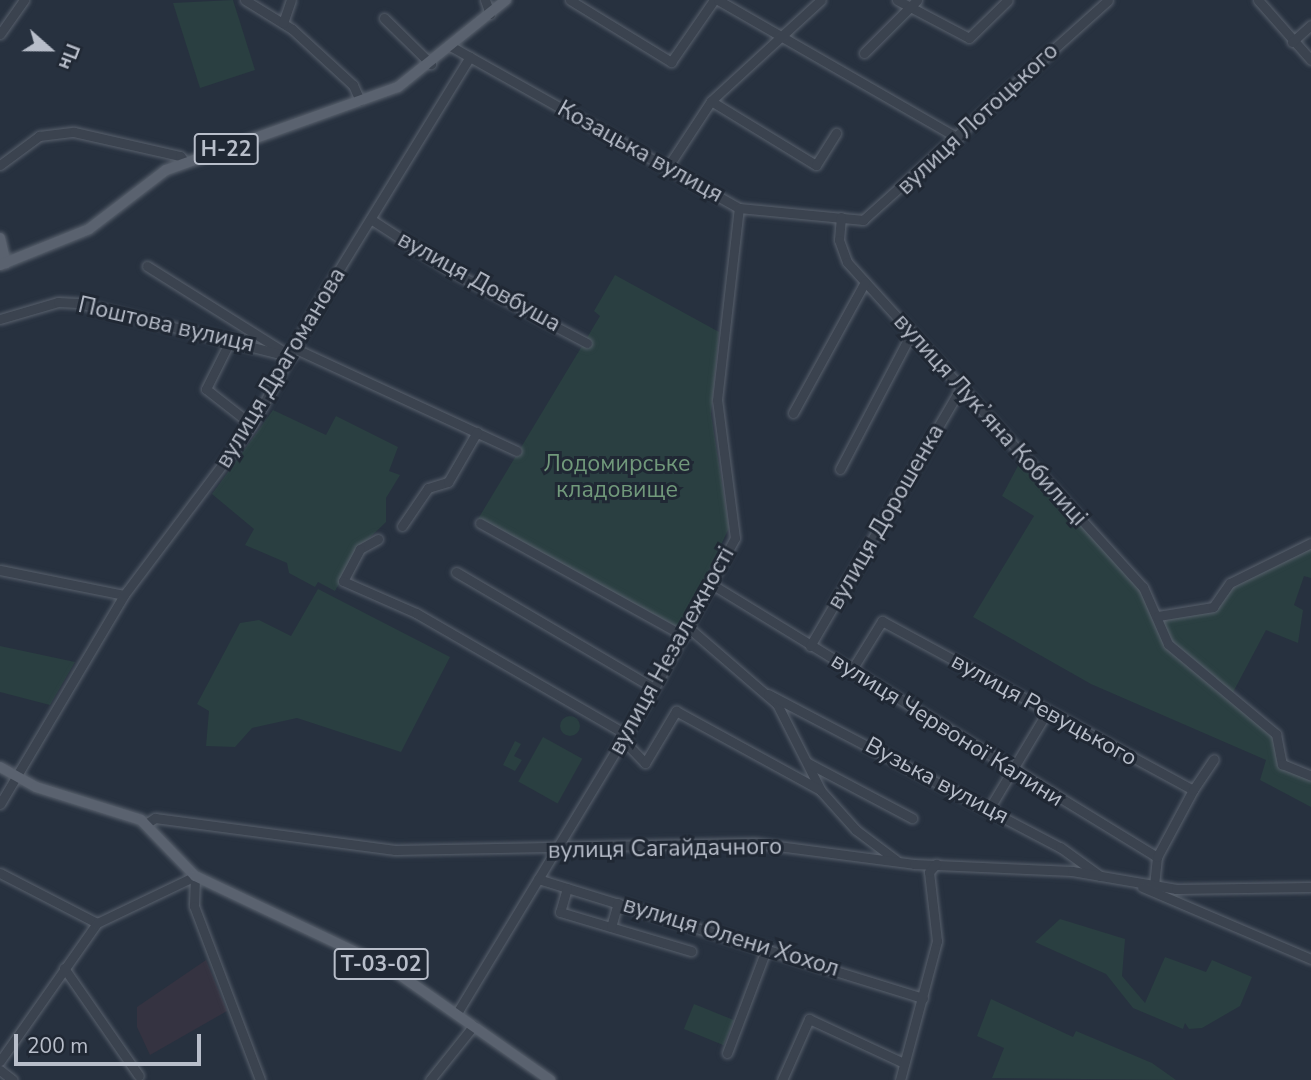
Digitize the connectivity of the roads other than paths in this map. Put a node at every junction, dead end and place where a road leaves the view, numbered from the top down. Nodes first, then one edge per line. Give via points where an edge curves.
1 (245, 0) edge
2 (291, 0) edge
3 (485, 0) edge
4 (506, 0) edge
5 (570, 0) edge
6 (716, 0) edge
7 (821, 0) edge
8 (897, 0) edge
9 (917, 0) edge
10 (1008, 0) edge
11 (1108, 0) edge
12 (1258, 0) edge
13 (21, 1) edge
14 (909, 7) junction
15 (490, 14) junction
16 (384, 18) dead end
17 (284, 23) junction
18 (1311, 24) edge
19 (0, 34) edge
20 (778, 38) junction
21 (1293, 42) junction
22 (452, 47) junction
23 (864, 53) dead end
24 (470, 57) junction
25 (1311, 60) edge
26 (431, 64) junction
27 (360, 101) junction
28 (711, 101) junction
29 (836, 133) dead end
30 (958, 138) junction
31 (185, 162) junction
32 (0, 165) edge
33 (667, 168) junction
34 (740, 208) junction
35 (841, 217) junction
36 (372, 220) junction
37 (0, 238) edge
38 (3, 264) edge
39 (147, 266) dead end
40 (864, 282) junction
41 (0, 318) edge
42 (911, 334) junction
43 (231, 340) junction
44 (587, 342) dead end
45 (293, 353) junction
46 (961, 388) junction
47 (793, 413) dead end
48 (253, 425) junction
49 (477, 432) junction
50 (517, 451) dead end
51 (841, 470) dead end
52 (480, 523) dead end
53 (401, 526) dead end
54 (378, 539) dead end
55 (1311, 543) edge
56 (0, 570) edge
57 (456, 572) dead end
58 (713, 585) junction
59 (124, 595) junction
60 (1158, 616) junction
61 (686, 632) junction
62 (810, 646) junction
63 (851, 670) junction
64 (654, 688) junction
65 (768, 694) junction
66 (1047, 712) junction
67 (624, 737) junction
68 (1214, 759) dead end
69 (808, 763) junction
70 (0, 767) edge
71 (1010, 769) junction
72 (1311, 776) edge
73 (17, 778) junction
74 (821, 790) junction
75 (1192, 790) junction
76 (0, 804) edge
77 (989, 809) junction
78 (912, 818) dead end
79 (146, 824) junction
80 (556, 850) junction
81 (1157, 857) junction
82 (898, 861) junction
83 (914, 863) junction
84 (936, 864) junction
85 (0, 873) edge
86 (195, 876) junction
87 (1100, 877) junction
88 (538, 879) junction
89 (931, 883) junction
90 (1134, 883) junction
91 (0, 886) edge
92 (1154, 886) junction
93 (1311, 886) edge
94 (567, 888) junction
95 (1176, 889) junction
96 (1169, 900) junction
97 (618, 903) junction
98 (97, 923) junction
99 (611, 927) junction
100 (767, 947) junction
101 (691, 951) dead end
102 (1311, 960) edge
103 (64, 968) junction
104 (923, 998) junction
105 (457, 1013) junction
106 (474, 1025) junction
107 (727, 1053) dead end
108 (0, 1061) edge
109 (904, 1063) junction
110 (0, 1070) edge
111 (139, 1076) dead end
112 (13, 1080) edge
113 (260, 1080) edge
114 (430, 1080) edge
115 (550, 1080) edge
116 (782, 1080) edge
117 (900, 1080) edge

1 - 17 street
2 - 17 street
3 - 15 street
4 - 15 main road, Н-22
5 - 6 street via 671,62
6 - 20 street
7 - 20 street
8 - 14 street
9 - 14 street
10 - 14 street via 969,38
11 - 30 street, вулиця Лотоцького
12 - 21 street
13 - 19 street
14 - 23 street
15 - 22 main road, Н-22
16 - 26 street
17 - 27 street via 353,85
18 - 21 street
20 - 28 street
20 - 30 street
21 - 25 street
22 - 24 street, Козацька вулиця
22 - 26 main road, Н-22
24 - 33 street, Козацька вулиця
24 - 36 street, вулиця Драгоманова
26 - 27 main road, Н-22 via 398,87
27 - 31 main road, Н-22
28 - 29 street via 816,165
28 - 33 street
30 - 35 street, вулиця Лотоцького via 877,213 863,220
31 - 32 street via 74,132 39,136
31 - 38 main road, Н-22 via 148,181 89,229
33 - 34 street, Козацька вулиця
34 - 35 street, Козацька вулиця
34 - 58 street, вулиця Незалежності via 717,400 735,538
35 - 40 street, вулиця Лукʼяна Кобилиці via 841,250
36 - 44 street, вулиця Довбуша via 449,270
36 - 45 street, вулиця Драгоманова
37 - 38 main road
39 - 45 street
40 - 42 street, вулиця Лукʼяна Кобилиці
40 - 47 street
41 - 43 street, Поштова вулиця via 58,302 79,303
42 - 46 street, вулиця Лукʼяна Кобилиці
42 - 51 street
43 - 45 street, Поштова вулиця
43 - 48 street via 206,389
45 - 48 street, вулиця Драгоманова
45 - 49 street
46 - 60 street, вулиця Лукʼяна Кобилиці via 1133,575
46 - 62 street, вулиця Дорошенка
48 - 59 street, вулиця Драгоманова
49 - 50 street
49 - 53 street via 448,482 428,488
52 - 61 street
54 - 67 street via 360,549 343,581 416,613
55 - 60 street via 1230,583 1213,607
56 - 59 street
57 - 64 street
58 - 61 street, вулиця Незалежності
58 - 62 street, вулиця Червоної Калини
59 - 73 street, вулиця Драгоманова
60 - 72 street, вулиця Лукʼяна Кобилиці via 1177,654 1276,734 1282,764
61 - 64 street, вулиця Незалежності
61 - 65 street
62 - 63 street, вулиця Червоної Калини
63 - 66 street, вулиця Ревуцького via 882,621
63 - 71 street, вулиця Червоної Калини
64 - 67 street, вулиця Незалежності
65 - 69 street
65 - 77 street, Вузька вулиця
66 - 71 street
66 - 75 street, вулиця Ревуцького
67 - 74 street via 645,764 677,711
67 - 80 street, вулиця Незалежності
68 - 75 street
69 - 74 street
69 - 78 street
70 - 73 main road, Т-03-02
71 - 77 street
71 - 81 street, вулиця Червоної Калини
73 - 76 street, вулиця Драгоманова
73 - 79 main road, Т-03-02
74 - 82 street via 856,830
75 - 81 street
77 - 87 street, Вузька вулиця via 1078,857
79 - 80 street, вулиця Сагайдачного via 163,819 396,850
79 - 86 main road, Т-03-02
80 - 82 street, вулиця Сагайдачного via 755,843
80 - 88 street, вулиця Незалежності
81 - 92 street
82 - 83 street, вулиця Сагайдачного
83 - 84 street, вулиця Сагайдачного
83 - 89 street
84 - 87 street, вулиця Сагайдачного
84 - 89 street
85 - 91 street
85 - 98 street
86 - 98 street
86 - 105 main road, Т-03-02 via 393,970
86 - 113 street via 194,905
87 - 90 street, вулиця Сагайдачного
88 - 94 street, вулиця Олени Хохол
88 - 105 street, вулиця Незалежності
89 - 104 street via 937,941
90 - 92 street, вулиця Сагайдачного
90 - 96 street
92 - 95 street, вулиця Сагайдачного
93 - 95 street, вулиця Сагайдачного
94 - 97 street, вулиця Олени Хохол
94 - 99 street via 561,912
95 - 96 street
96 - 102 street
97 - 99 street
97 - 100 street, вулиця Олени Хохол
98 - 103 street
99 - 101 street
100 - 104 street, вулиця Олени Хохол
100 - 107 street
103 - 108 street
103 - 111 street
104 - 109 street
105 - 106 main road, Т-03-02
106 - 114 street
106 - 115 main road, Т-03-02
109 - 116 street via 809,1019
109 - 117 street
110 - 112 street

